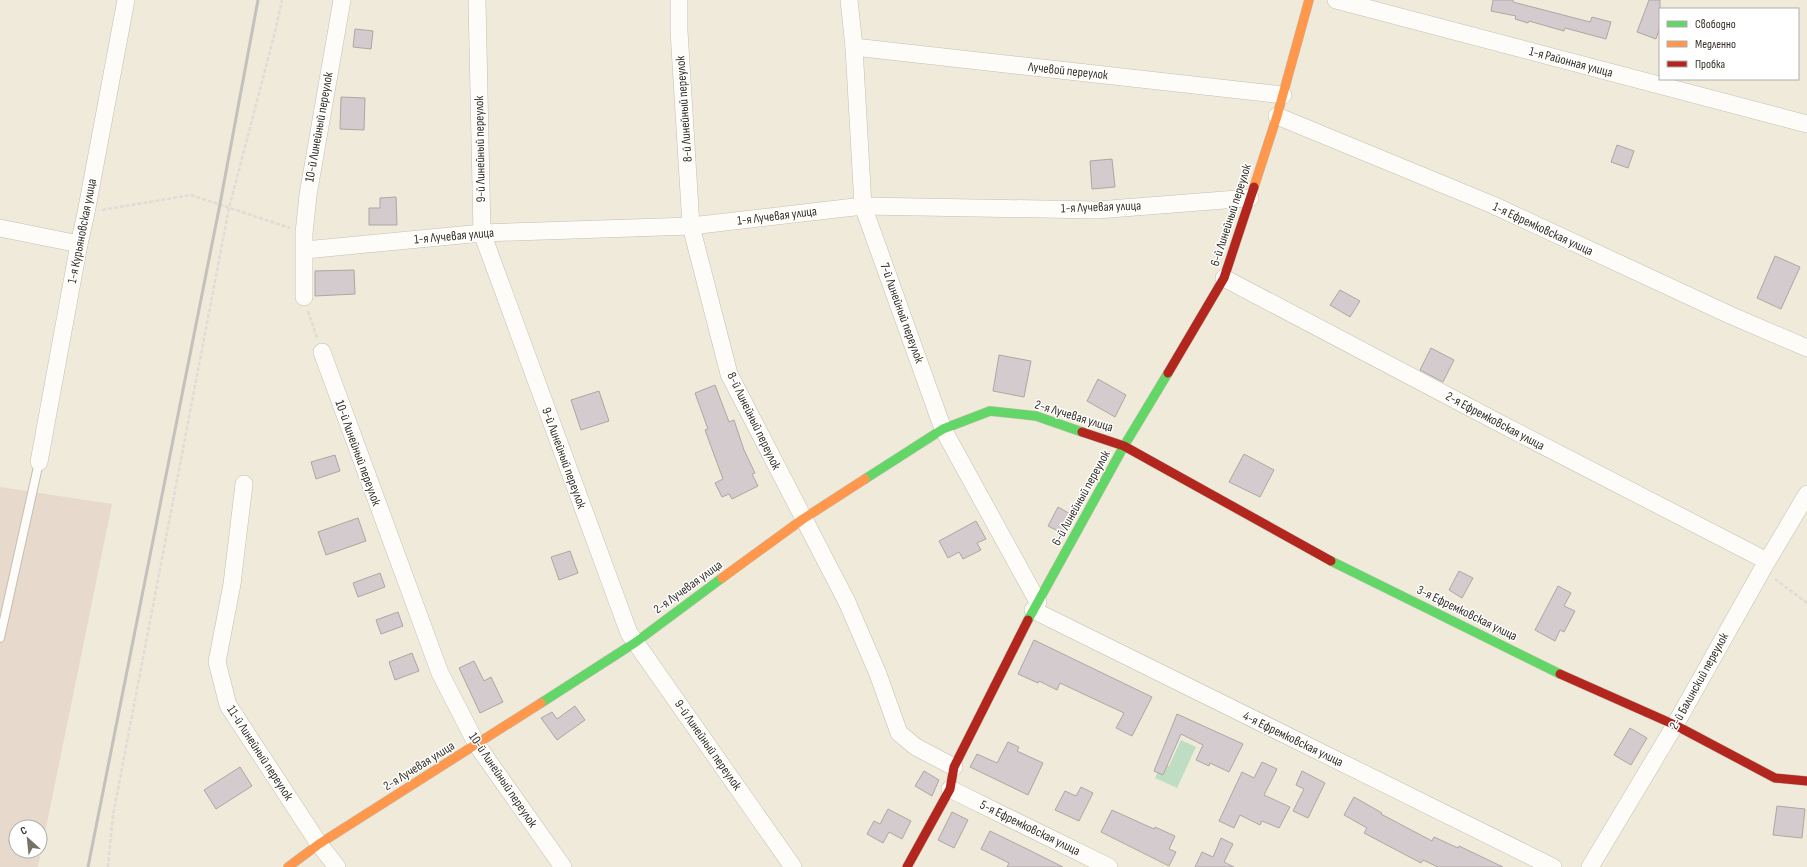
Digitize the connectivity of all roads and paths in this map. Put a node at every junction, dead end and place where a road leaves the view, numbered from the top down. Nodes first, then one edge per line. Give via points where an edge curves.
1 (126, 0) edge
2 (282, 0) edge
3 (342, 0) edge
4 (477, 0) edge
5 (679, 0) edge
6 (849, 0) edge
7 (1309, 0) edge
8 (1336, 0) edge
9 (854, 47) junction
10 (1283, 95) junction
11 (1277, 116) junction
12 (1807, 124) edge
13 (1250, 198) junction
14 (863, 206) junction
15 (229, 208) junction
16 (86, 213) junction
17 (691, 226) junction
18 (0, 228) edge
19 (304, 233) junction
20 (482, 234) junction
21 (78, 244) junction
22 (305, 250) junction
23 (1224, 278) junction
24 (304, 297) joint
25 (1807, 348) edge
26 (322, 352) joint
27 (943, 428) junction
28 (1124, 446) junction
29 (39, 462) joint
30 (244, 484) dead end
31 (1807, 494) edge
32 (803, 519) junction
33 (1764, 565) junction
34 (1807, 602) edge
35 (1035, 606) junction
36 (0, 638) edge
37 (636, 642) junction
38 (1675, 724) junction
39 (477, 745) junction
40 (954, 767) junction
41 (1807, 781) edge
42 (950, 789) junction
43 (319, 844) junction
44 (108, 867) edge
45 (288, 867) edge
46 (337, 867) edge
47 (563, 867) edge
48 (793, 867) edge
49 (907, 867) edge
50 (1109, 867) edge
51 (1553, 867) edge
52 (1590, 867) edge

1 - 16 street, 1-я Курьяновская улица
2 - 15 path
3 - 19 street, 10-й Линейный переулок via 308,195
4 - 20 street, 9-й Линейный переулок
5 - 17 street, 8-й Линейный переулок
6 - 9 street, 7-й Линейный переулок
7 - 10 street, 6-й Линейный переулок
8 - 12 street, 1-я Районная улица
9 - 10 street, Лучевой переулок
9 - 14 street, 7-й Линейный переулок
10 - 11 street, 6-й Линейный переулок
11 - 13 street, 6-й Линейный переулок
11 - 25 street, 1-я Ефремковская улица via 1493,205
13 - 14 street, 1-я Лучевая улица via 1097,210
13 - 23 street, 6-й Линейный переулок
14 - 17 street, 1-я Лучевая улица
14 - 27 street, 7-й Линейный переулок
15 - 16 path via 191,195
15 - 19 path
15 - 44 path via 113,815
16 - 21 street, 1-я Курьяновская улица
17 - 20 street, 1-я Лучевая улица
17 - 32 street, 8-й Линейный переулок via 729,374
18 - 21 street
19 - 22 street, 10-й Линейный переулок
20 - 22 street, 1-я Лучевая улица
20 - 37 street, 9-й Линейный переулок via 629,633
21 - 29 street, 1-я Курьяновская улица
22 - 24 street, 10-й Линейный переулок
23 - 28 street, 6-й Линейный переулок
23 - 33 street, 2-я Ефремковская улица
24 - 26 path
26 - 39 street, 10-й Линейный переулок via 440,673
27 - 28 street, 2-я Лучевая улица via 990,411 1036,416
27 - 32 street, 2-я Лучевая улица
27 - 35 street, 7-й Линейный переулок
28 - 35 street, 6-й Линейный переулок
28 - 38 street, 3-я Ефремковская улица via 1311,551 1558,673
29 - 36 lane
30 - 43 street, 11-й Линейный переулок via 232,584 217,662 228,705
31 - 33 street, 2-й Балинский переулок
32 - 37 street, 2-я Лучевая улица
32 - 40 street, 8-й Линейный переулок via 847,602 878,674 899,733 916,747
33 - 34 path
33 - 38 street, 2-й Балинский переулок
35 - 40 street, 6-й Линейный переулок
35 - 51 street, 4-я Ефремковская улица
37 - 39 street, 2-я Лучевая улица
37 - 48 street, 9-й Линейный переулок
38 - 41 street, 3-я Ефремковская улица via 1775,778
38 - 52 street, 2-й Балинский переулок
39 - 43 street, 2-я Лучевая улица
39 - 47 street, 10-й Линейный переулок
40 - 42 street, 6-й Линейный переулок
42 - 49 street, 6-й Линейный переулок
42 - 50 street, 5-я Ефремковская улица
43 - 45 street, 2-я Лучевая улица
43 - 46 street, 11-й Линейный переулок

